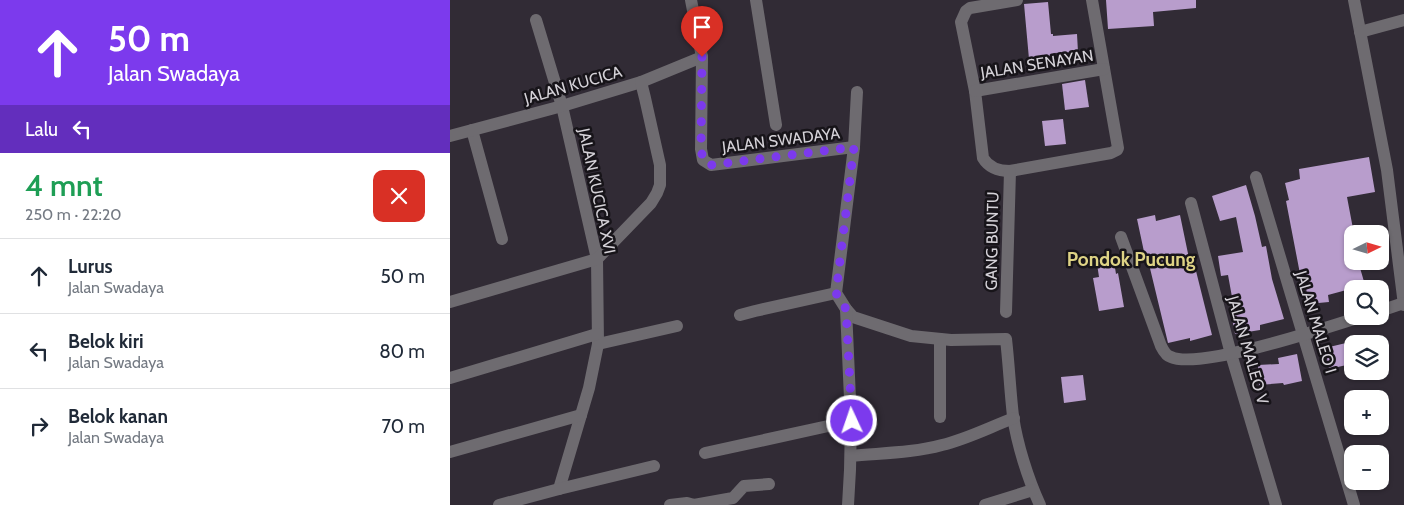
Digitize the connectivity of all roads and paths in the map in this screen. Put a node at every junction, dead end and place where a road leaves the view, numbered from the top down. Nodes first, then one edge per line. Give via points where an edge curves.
1 (691, 0) edge
2 (756, 0) edge
3 (1017, 0) edge
4 (1092, 0) edge
5 (1354, 0) edge
6 (536, 20) dead end
7 (1404, 20) edge
8 (1360, 32) junction
9 (702, 57) junction
10 (1104, 69) junction
11 (640, 82) junction
12 (975, 91) junction
13 (857, 92) dead end
14 (562, 106) junction
15 (776, 126) dead end
16 (472, 130) junction
17 (450, 136) edge
18 (854, 147) junction
19 (1010, 171) junction
20 (1256, 177) dead end
21 (1191, 203) dead end
22 (1121, 237) dead end
23 (502, 239) dead end
24 (597, 258) junction
25 (836, 293) junction
26 (450, 302) edge
27 (1404, 304) edge
28 (1389, 308) edge
29 (846, 309) junction
30 (1006, 312) dead end
31 (740, 315) dead end
32 (1344, 322) edge
33 (677, 326) dead end
34 (1303, 334) junction
35 (597, 339) junction
36 (940, 339) junction
37 (1231, 354) junction
38 (450, 378) edge
39 (581, 415) junction
40 (940, 417) dead end
41 (1014, 418) junction
42 (852, 421) junction
43 (450, 452) edge
44 (705, 453) dead end
45 (851, 456) junction
46 (654, 466) dead end
47 (769, 484) dead end
48 (559, 489) junction
49 (1033, 490) junction
50 (499, 505) edge
51 (670, 505) edge
52 (694, 505) edge
53 (848, 505) edge
54 (985, 505) edge
55 (1040, 505) edge
56 (1276, 505) edge
57 (1354, 505) edge

1 - 9 street, JALAN SWADAYA
2 - 15 street
3 - 12 street, JALAN SENAYAN via 970,8 962,18
4 - 10 street, JALAN SENAYAN
5 - 8 street
6 - 14 street, JALAN KUCICA XVI
7 - 8 street
8 - 27 street via 1386,170
9 - 11 street, JALAN KUCICA
9 - 18 street, JALAN SWADAYA via 701,149 703,160 711,165
10 - 12 street, JALAN SENAYAN
10 - 19 street, JALAN SENAYAN via 1116,150
11 - 14 street, JALAN KUCICA
11 - 24 street via 660,165 660,185 651,203
12 - 19 street, JALAN SENAYAN via 983,158 991,167
13 - 18 street
14 - 16 street, JALAN KUCICA
14 - 24 street, JALAN KUCICA XVI
16 - 17 street, JALAN KUCICA
16 - 23 street
18 - 25 street, JALAN SWADAYA
19 - 30 street, GANG BUNTU
20 - 34 street, JALAN MALEO I
21 - 37 street, JALAN MALEO V
22 - 37 street via 1161,346 1169,357 1184,361
24 - 26 street
24 - 35 street, JALAN KUCICA XVI
25 - 29 street
25 - 31 street
27 - 28 street
29 - 36 street via 853,317 874,325 911,336
29 - 42 street
32 - 34 street
33 - 35 street
34 - 37 street
34 - 57 street, JALAN MALEO I
35 - 38 street
35 - 39 street, JALAN KUCICA XVI
36 - 40 street
36 - 41 street via 1006,339
37 - 56 street, JALAN MALEO V
39 - 43 street
39 - 48 street, JALAN KUCICA XVI
41 - 45 street via 941,446
41 - 49 street
42 - 44 street
42 - 45 street
45 - 53 street
46 - 48 street
47 - 52 street via 744,486 733,498
48 - 50 street
49 - 54 street
49 - 55 street
51 - 52 street

